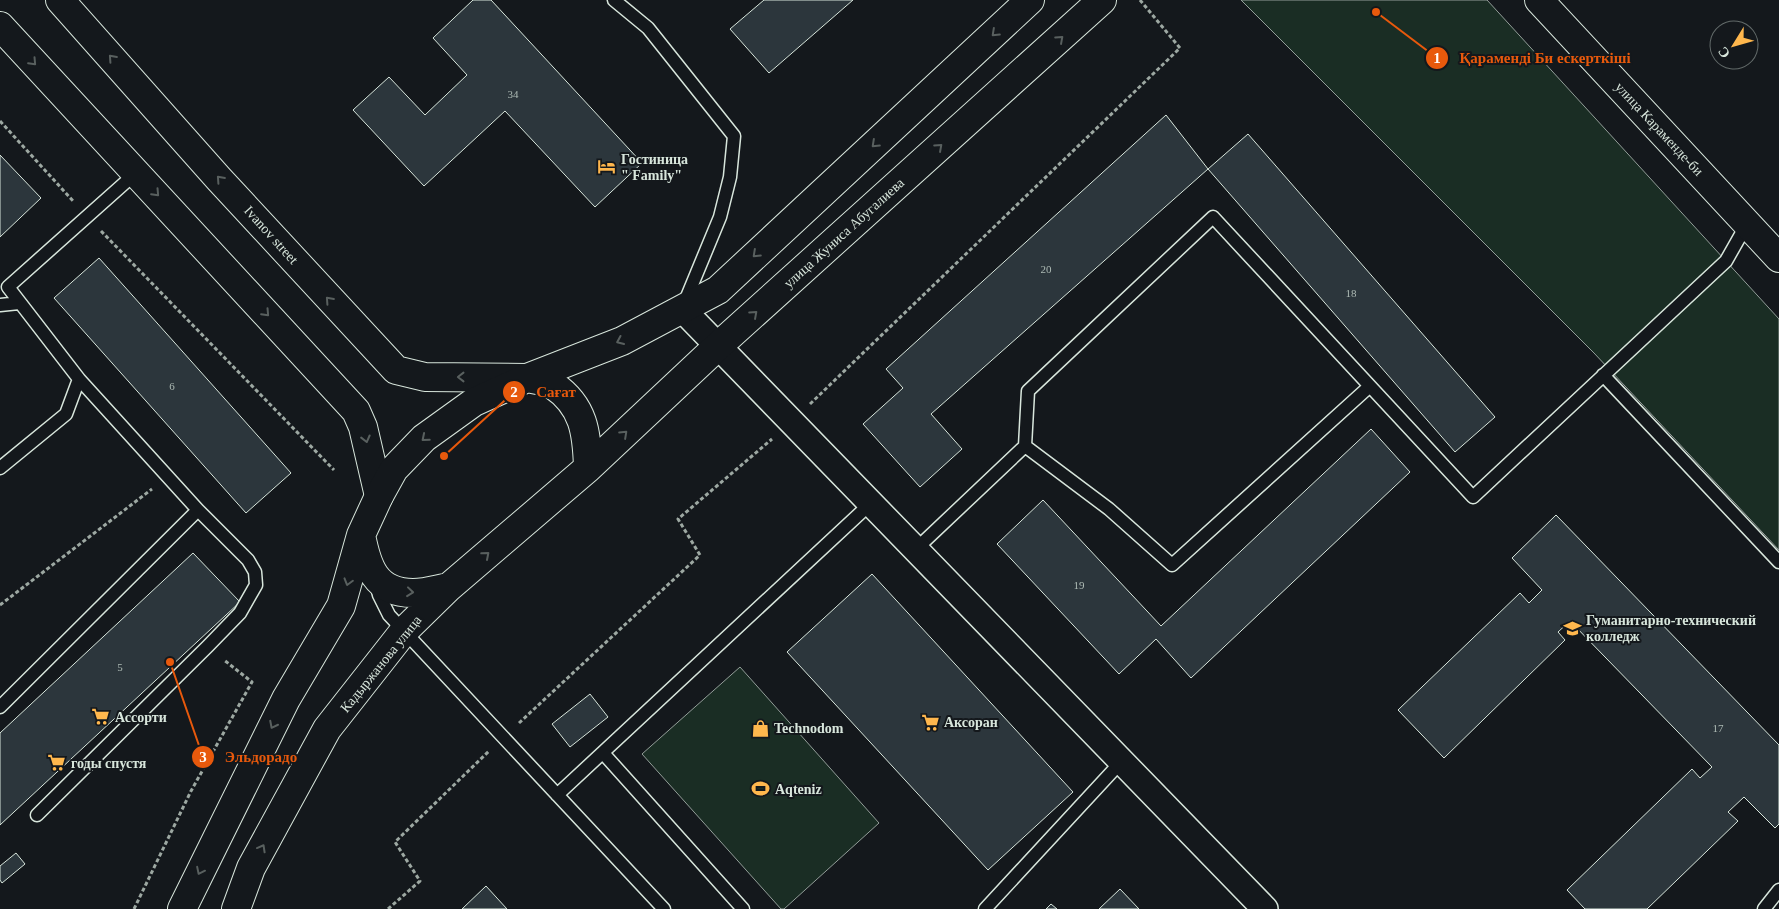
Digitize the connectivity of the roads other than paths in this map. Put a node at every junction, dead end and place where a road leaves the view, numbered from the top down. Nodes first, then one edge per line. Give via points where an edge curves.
1 (60, 0) edge
2 (614, 0) edge
3 (1030, 0) edge
4 (1102, 0) edge
5 (1539, 0) edge
6 (0, 26) edge
7 (137, 172) junction
8 (1747, 224) junction
9 (1779, 258) edge
10 (4, 283) edge
11 (19, 303) junction
12 (0, 306) edge
13 (682, 309) junction
14 (717, 347) junction
15 (1603, 375) junction
16 (527, 378) junction
17 (80, 379) junction
18 (1370, 386) junction
19 (1025, 446) junction
20 (0, 468) edge
21 (588, 468) junction
22 (379, 496) junction
23 (870, 504) junction
24 (198, 510) junction
25 (361, 535) junction
26 (915, 550) junction
27 (1779, 562) edge
28 (374, 577) junction
29 (449, 587) junction
30 (404, 631) junction
31 (0, 707) edge
32 (603, 752) junction
33 (1121, 762) junction
34 (557, 795) junction
35 (37, 815) dead end
36 (1779, 890) edge
37 (182, 909) edge
38 (236, 909) edge
39 (664, 909) edge
40 (743, 909) edge
41 (985, 909) edge
42 (1265, 909) edge
43 (1764, 909) edge

16 -> 1 main road, Ivanov street via 425,377 396,370
2 - 13 lane via 648,28 734,136 730,177 720,217
3 -> 13 main road via 718,290
14 -> 4 main road, улица Жуниса Абугалиева
5 - 8 main road, улица Караменде-би
6 -> 7 main road
7 - 10 lane
7 -> 22 main road via 356,411
8 - 9 main road, улица Караменде-би
8 - 15 lane via 1726,261
10 - 11 lane
11 - 12 lane
11 - 17 lane
13 - 14 street
13 -> 16 main road via 622,341
21 -> 14 main road, улица Жуниса Абугалиева
14 - 23 street
15 - 18 lane via 1473,497
15 - 27 lane
16 - 21 main road via 552,384 578,409 587,436
16 -> 22 main road via 474,402 424,438 394,469
17 - 20 lane via 66,414
17 - 24 lane
18 - 19 lane via 1172,565 1109,508
18 - 19 lane via 1213,217 1028,391
19 - 26 lane
29 -> 21 main road, Кадыржанова улица
22 - 25 main road
23 - 26 street
23 - 32 lane
24 - 31 lane
24 - 35 lane via 248,560 255,572 256,585 240,613
25 - 28 main road via 366,561
25 -> 37 main road via 341,606 286,699
26 - 33 street
28 -> 29 main road via 391,589 413,593
28 - 30 lane via 389,615
29 - 30 main road, Кадыржанова улица
30 - 34 lane
38 -> 30 main road, Кадыржанова улица via 251,868 327,729
32 - 34 lane
32 - 40 lane
33 - 41 lane
33 - 42 street
34 - 39 lane
36 - 43 lane

